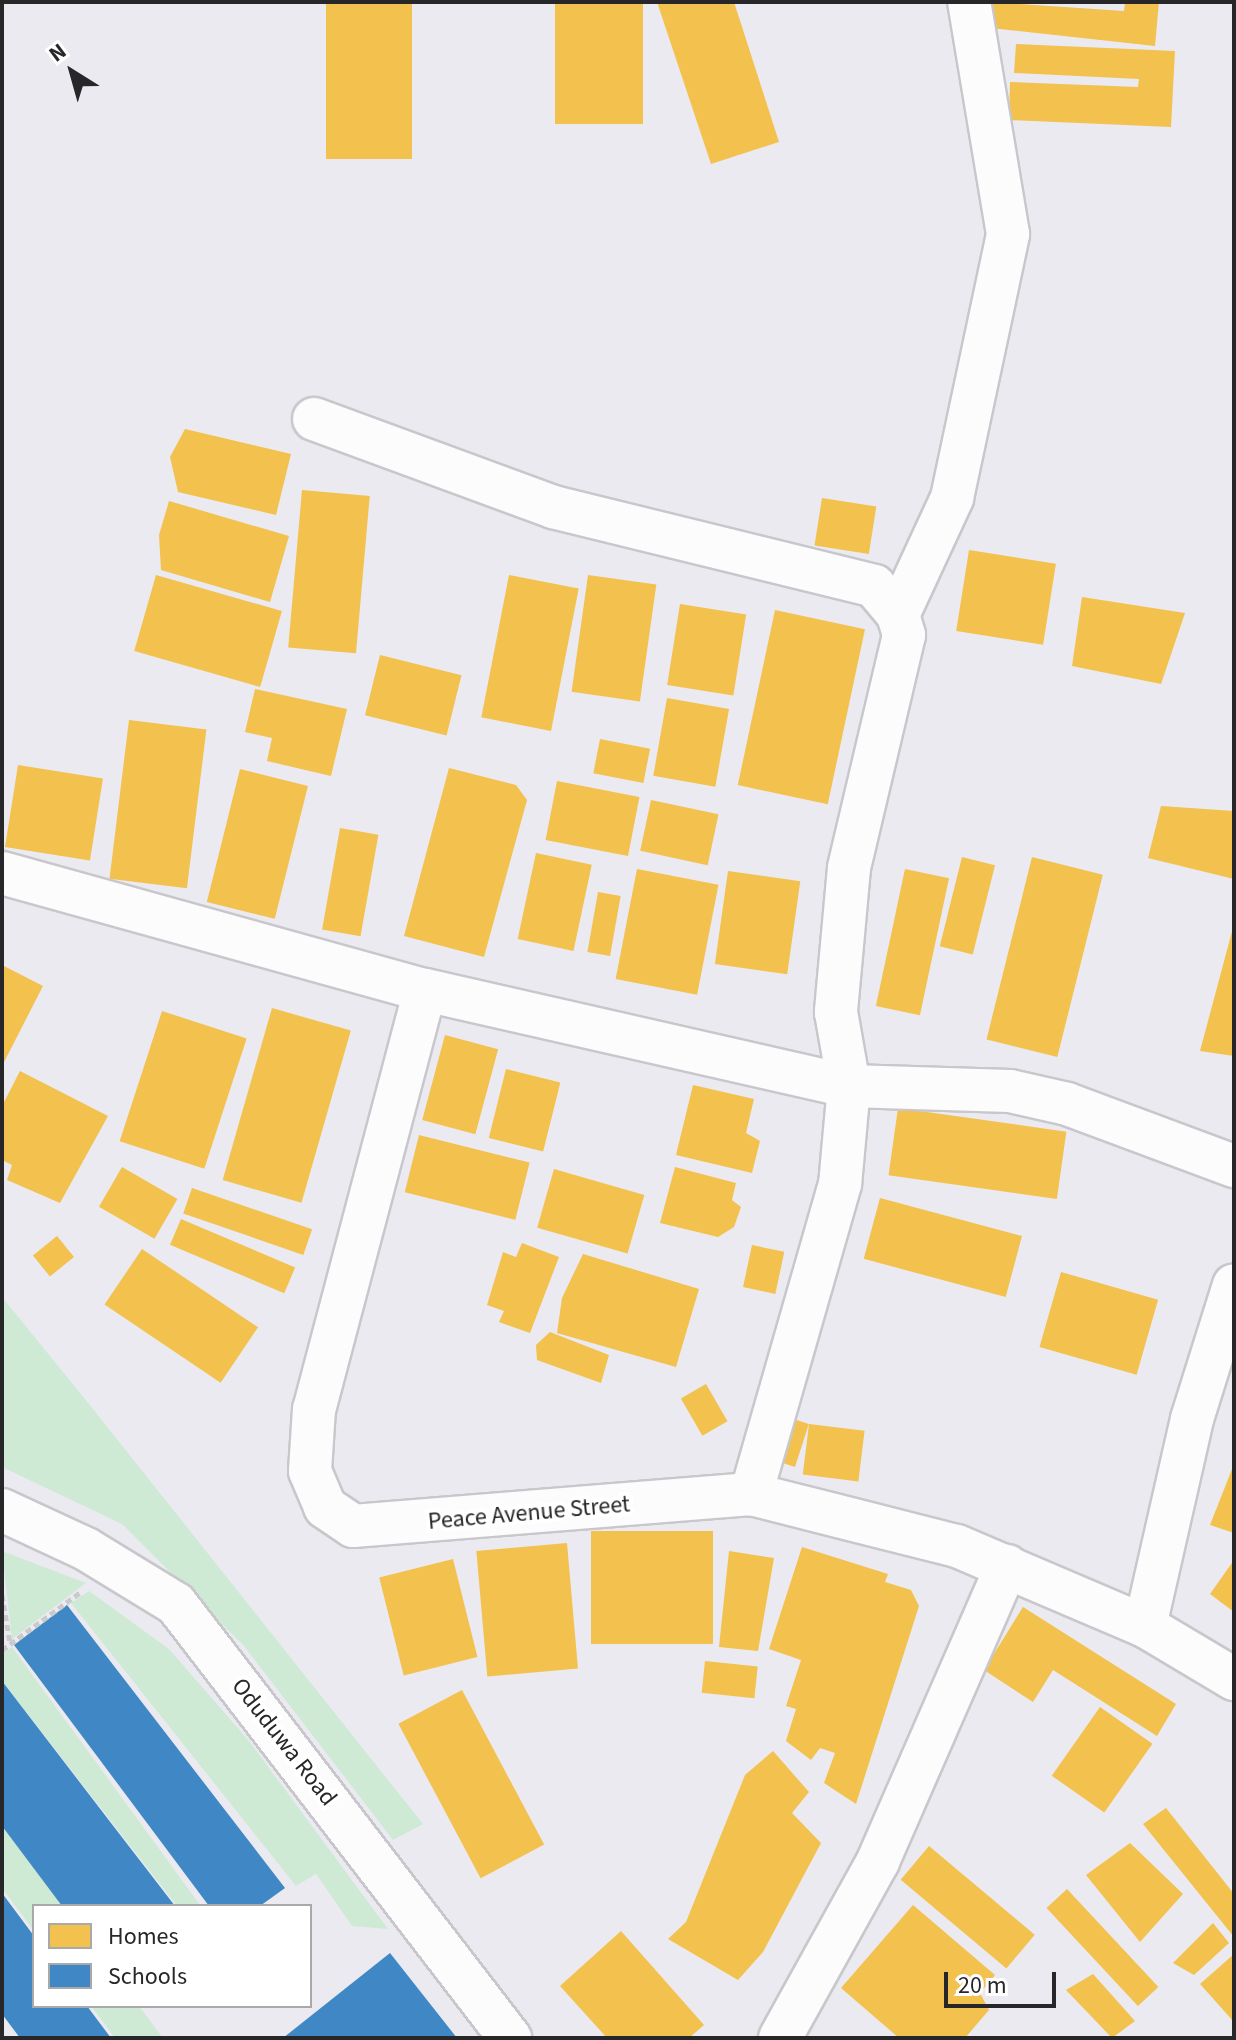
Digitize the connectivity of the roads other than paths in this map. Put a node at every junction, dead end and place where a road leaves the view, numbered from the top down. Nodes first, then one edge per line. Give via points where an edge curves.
1 (969, 2) edge
2 (314, 419) dead end
3 (898, 615) junction
4 (2, 873) edge
5 (425, 990) junction
6 (849, 1086) junction
7 (1234, 1166) edge
8 (1234, 1285) edge
9 (751, 1494) junction
10 (2, 1510) edge
11 (1007, 1566) junction
12 (1145, 1626) junction
13 (1234, 1679) edge
14 (510, 2038) edge
15 (780, 2038) edge

1 - 3 street via 1008,234 952,498
2 - 3 street via 553,507 874,586
3 - 6 street via 904,635 849,868 836,1012
4 - 5 street
5 - 6 street
5 - 9 street, Peace Avenue Street via 314,1409 310,1471 325,1507 353,1526
6 - 7 street via 1010,1091 1165,1135
6 - 9 street via 840,1184
8 - 12 street via 1192,1419
9 - 11 street, Peace Avenue Street via 843,1513
10 - 14 street, Oduduwa Road via 86,1549 176,1604
11 - 12 street, Peace Avenue Street
11 - 15 street via 878,1861
12 - 13 street, Peace Avenue Street

